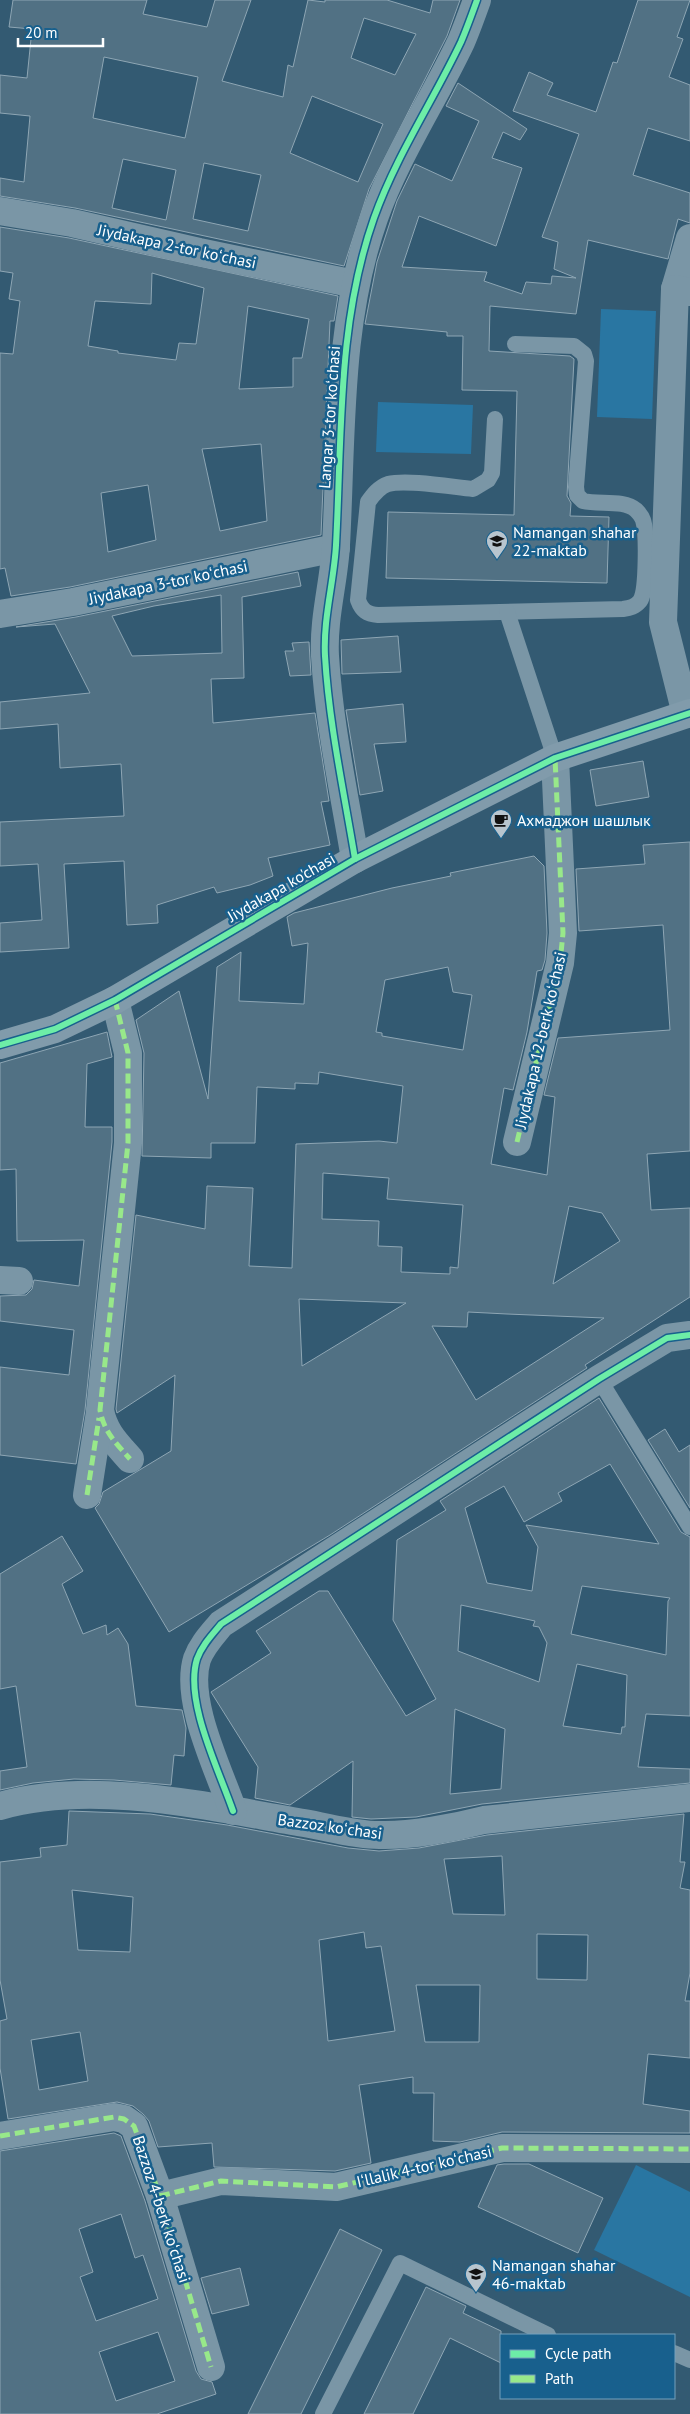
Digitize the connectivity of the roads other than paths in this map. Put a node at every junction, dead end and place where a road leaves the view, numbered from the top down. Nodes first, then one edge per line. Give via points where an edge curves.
1 (477, 0) edge
2 (0, 211) edge
3 (690, 238) edge
4 (355, 284) junction
5 (683, 291) edge
6 (515, 344) dead end
7 (682, 348) edge
8 (495, 419) dead end
9 (336, 548) junction
10 (507, 612) junction
11 (0, 614) edge
12 (688, 714) edge
13 (555, 758) junction
14 (355, 859) junction
15 (115, 1000) junction
16 (0, 1045) edge
17 (517, 1142) dead end
18 (690, 1335) edge
19 (599, 1379) junction
20 (100, 1410) junction
21 (130, 1459) dead end
22 (87, 1495) dead end
23 (690, 1527) edge
24 (690, 1798) edge
25 (0, 1806) edge
26 (233, 1811) junction
27 (0, 2136) edge
28 (690, 2149) edge
29 (160, 2196) junction
30 (546, 2334) edge
31 (675, 2353) edge
32 (690, 2360) edge
33 (211, 2367) dead end
34 (323, 2414) edge

1 - 4 street, Langar 3-tor koʻchasi via 462,41 408,141 374,217
2 - 4 street, Jiydakapa 2-tor koʻchasi via 72,223
3 - 5 street
4 - 9 street, Langar 3-tor koʻchasi via 342,382
5 - 7 street
6 - 10 lane via 574,346 584,354 577,495 592,504 625,504 643,518 645,532 643,587 641,599 634,607
7 - 12 street via 663,622
8 - 10 lane via 492,473 480,486 473,489 402,483 387,484 376,491 368,502 358,600 361,609 378,615
9 - 11 street, Jiydakapa 3-tor koʻchasi
9 - 14 street, Langar 3-tor koʻchasi via 325,654
10 - 13 lane
12 - 13 street, Jiydakapa ko'chasi
13 - 14 street, Jiydakapa ko'chasi
13 - 17 street, Jiydakapa 12-berk koʻchasi via 563,932 560,964
14 - 15 street, Jiydakapa ko'chasi
15 - 16 street, Jiydakapa ko'chasi via 55,1029
15 - 20 street via 128,1053 128,1143
18 - 19 street via 667,1338
19 - 23 lane
19 - 26 street via 221,1624 203,1646 193,1681 198,1711
20 - 21 street via 102,1424
20 - 22 street
24 - 26 street, Bazzoz koʻchasi via 378,1835
25 - 26 street, Bazzoz koʻchasi via 59,1794 95,1794
27 - 29 street, Bazzoz 4-berk koʻchasi via 114,2117 124,2119 134,2126 141,2140
28 - 29 street, Iʻllalik 4-tor koʻchasi via 502,2148 336,2187 221,2181
29 - 33 street, Bazzoz 4-berk koʻchasi
30 - 34 lane via 400,2262
31 - 32 lane

